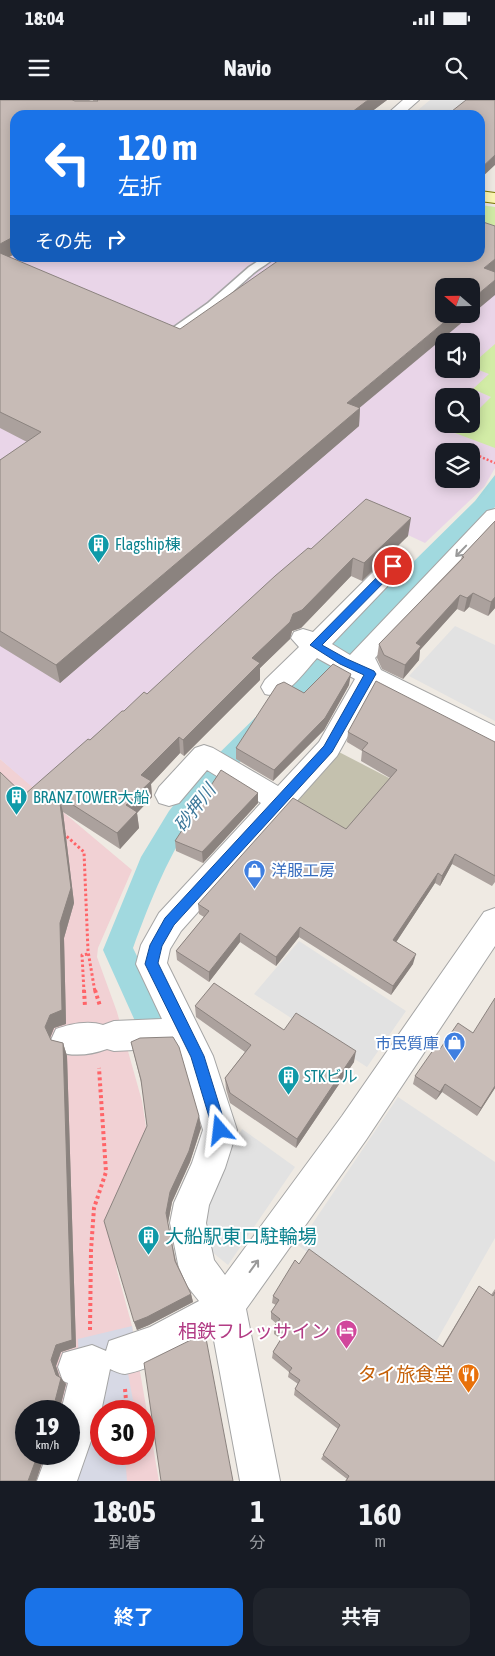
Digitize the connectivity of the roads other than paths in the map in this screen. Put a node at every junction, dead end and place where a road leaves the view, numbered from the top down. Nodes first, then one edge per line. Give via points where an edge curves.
1 (412, 100) edge
2 (399, 110) edge
3 (262, 262) edge
4 (178, 329) edge
5 (495, 516) edge
6 (393, 566) dead end
7 (321, 649) junction
8 (370, 674) junction
9 (274, 687) edge
10 (495, 738) edge
11 (169, 795) dead end
12 (280, 801) junction
13 (495, 921) edge
14 (186, 1033) junction
15 (100, 1042) road end
16 (213, 1314) junction
17 (80, 1415) edge
18 (63, 1465) edge
19 (57, 1481) edge
20 (260, 1481) edge

1 - 2 street
3 - 4 lane
5 -> 8 street via 362,656
6 - 7 street
7 - 8 street
7 - 9 street
8 - 10 street
8 - 12 street via 328,749
11 - 12 street via 204,755
12 - 14 street via 170,922 156,945 151,964
16 -> 13 street via 354,1128
14 - 15 street
14 - 16 street via 197,1056 220,1130 192,1203 188,1223 197,1269
16 - 17 street via 108,1358
16 - 20 street
18 - 19 street

